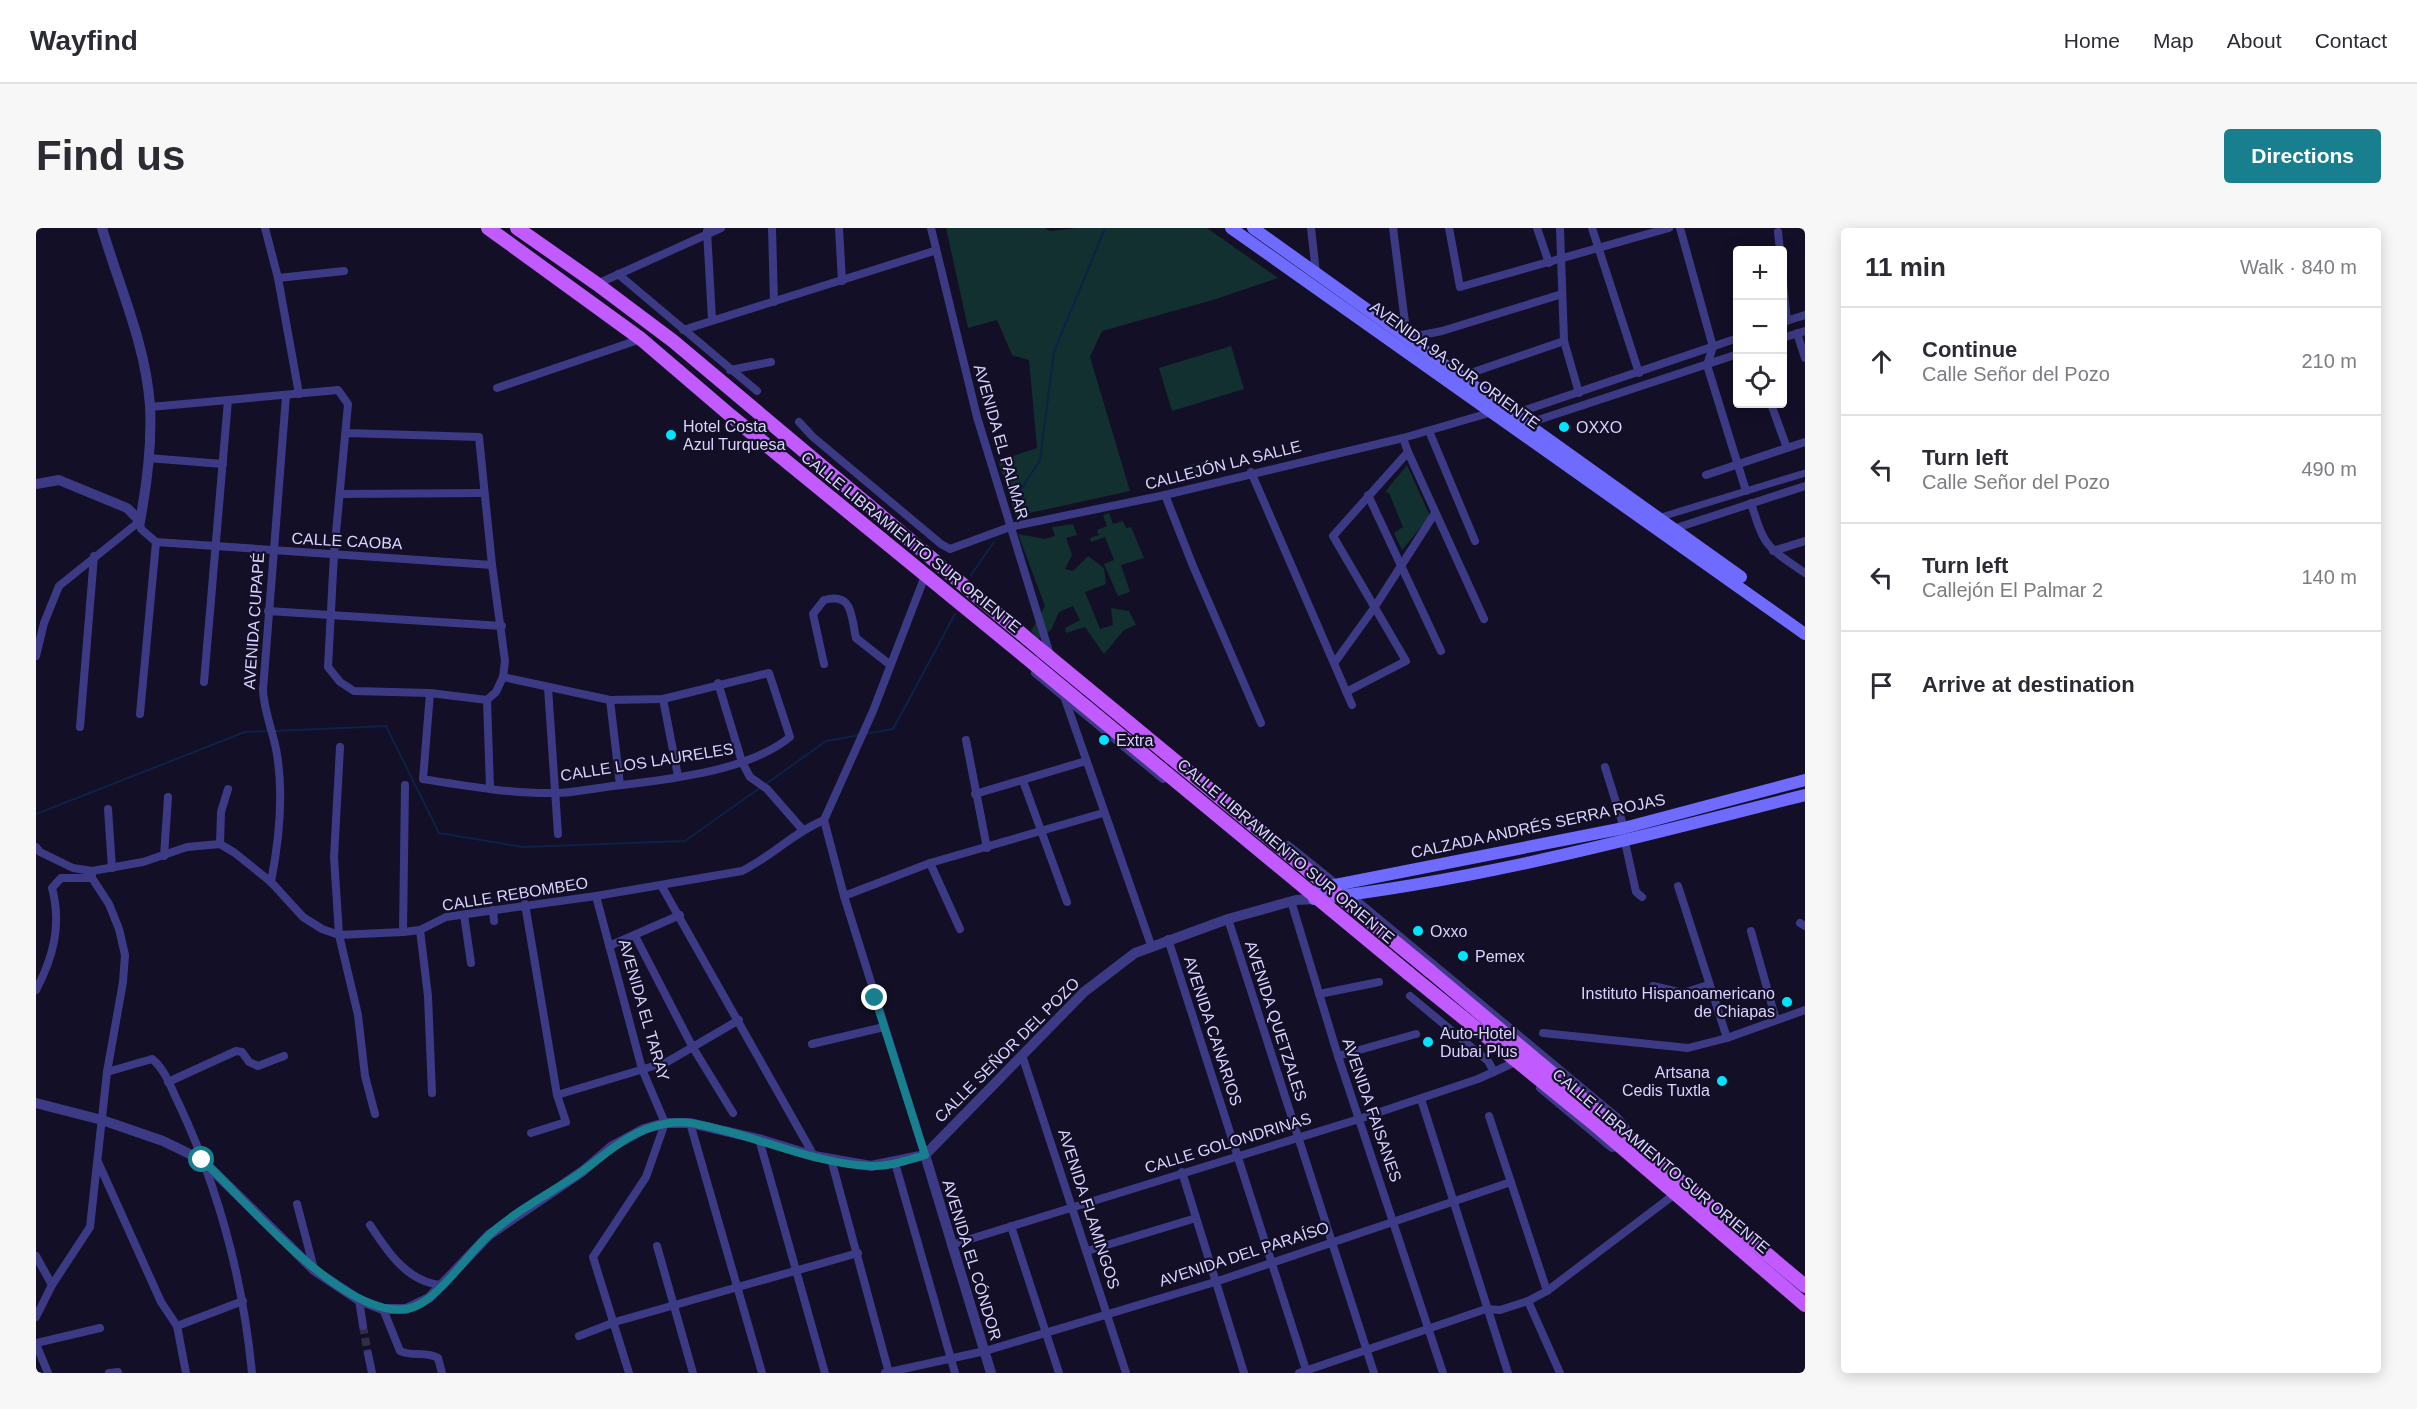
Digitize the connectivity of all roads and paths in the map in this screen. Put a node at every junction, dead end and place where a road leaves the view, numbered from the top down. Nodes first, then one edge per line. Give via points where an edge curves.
1 (102, 228) edge
2 (265, 228) edge
3 (488, 228) edge
4 (517, 228) edge
5 (721, 228) edge
6 (772, 228) edge
7 (839, 228) edge
8 (931, 228) edge
9 (1231, 228) edge
10 (1253, 228) edge
11 (1311, 228) edge
12 (1393, 228) edge
13 (1449, 228) edge
14 (1537, 228) edge
15 (1560, 228) edge
16 (1592, 228) edge
17 (1669, 228) edge
18 (1680, 228) edge
19 (707, 231) edge
20 (1778, 232) dead end
21 (1780, 246) edge
22 (1599, 248) junction
23 (934, 251) junction
24 (1562, 259) junction
25 (1549, 263) junction
26 (344, 271) dead end
27 (1316, 273) junction
28 (618, 274) junction
29 (278, 278) junction
30 (842, 281) junction
31 (597, 284) junction
32 (1562, 294) junction
33 (774, 302) junction
34 (1358, 310) junction
35 (1805, 315) edge
36 (712, 320) junction
37 (1787, 320) edge
38 (683, 330) junction
39 (1801, 332) edge
40 (1407, 338) junction
41 (641, 339) junction
42 (1564, 340) junction
43 (1733, 340) edge
44 (1713, 347) junction
45 (1733, 355) edge
46 (1805, 358) edge
47 (771, 362) dead end
48 (1707, 365) junction
49 (730, 370) junction
50 (1639, 373) junction
51 (1462, 376) junction
52 (497, 388) dead end
53 (757, 391) dead end
54 (1579, 393) junction
55 (299, 394) junction
56 (286, 396) junction
57 (228, 400) junction
58 (150, 407) junction
59 (1772, 408) edge
60 (1502, 414) junction
61 (799, 422) dead end
62 (1527, 424) junction
63 (1514, 428) junction
64 (1429, 431) junction
65 (347, 433) junction
66 (1403, 438) junction
67 (1805, 442) edge
68 (1787, 448) junction
69 (1408, 452) junction
70 (148, 458) junction
71 (1737, 463) junction
72 (223, 464) junction
73 (1251, 472) junction
74 (1805, 473) edge
75 (1706, 475) dead end
76 (36, 484) edge
77 (1805, 486) edge
78 (1746, 491) junction
79 (484, 493) junction
80 (341, 494) junction
81 (1165, 495) junction
82 (1368, 495) junction
83 (1751, 503) junction
84 (1640, 511) junction
85 (1435, 513) junction
86 (1658, 518) junction
87 (140, 521) junction
88 (1009, 524) junction
89 (1669, 531) junction
90 (1475, 541) dead end
91 (1805, 541) edge
92 (156, 542) junction
93 (213, 547) junction
94 (1773, 551) junction
95 (275, 552) junction
96 (334, 554) junction
97 (94, 556) junction
98 (492, 565) junction
99 (1400, 566) junction
100 (1805, 573) edge
101 (925, 576) junction
102 (1374, 608) junction
103 (268, 611) junction
104 (330, 616) junction
105 (1484, 619) dead end
106 (1805, 624) edge
107 (502, 626) junction
108 (990, 628) junction
109 (1805, 634) edge
110 (1442, 651) dead end
111 (1047, 653) junction
112 (36, 656) edge
113 (1335, 662) junction
114 (824, 664) dead end
115 (889, 664) junction
116 (503, 677) junction
117 (1061, 681) dead end
118 (204, 682) dead end
119 (718, 683) junction
120 (548, 688) junction
121 (1346, 692) junction
122 (430, 693) junction
123 (663, 699) junction
124 (1065, 699) junction
125 (487, 700) junction
126 (610, 700) junction
127 (1352, 705) dead end
128 (140, 714) dead end
129 (1261, 723) dead end
130 (80, 727) dead end
131 (966, 740) dead end
132 (340, 747) dead end
133 (1086, 761) junction
134 (742, 762) junction
135 (1605, 767) dead end
136 (678, 776) junction
137 (1805, 780) edge
138 (1023, 781) junction
139 (405, 785) dead end
140 (620, 785) junction
141 (228, 789) dead end
142 (490, 789) junction
143 (556, 793) junction
144 (975, 794) junction
145 (1805, 795) edge
146 (168, 797) dead end
147 (108, 809) dead end
148 (1103, 813) junction
149 (824, 820) junction
150 (1624, 828) junction
151 (802, 829) junction
152 (1042, 832) junction
153 (558, 834) dead end
154 (1586, 836) junction
155 (1625, 842) junction
156 (220, 844) junction
157 (987, 848) junction
158 (38, 849) edge
159 (1589, 851) junction
160 (164, 856) junction
161 (930, 863) junction
162 (112, 868) junction
163 (92, 874) junction
164 (271, 882) junction
165 (1336, 884) junction
166 (661, 885) junction
167 (1677, 886) dead end
168 (1350, 895) junction
169 (596, 896) junction
170 (844, 896) junction
171 (1304, 897) junction
172 (1642, 897) dead end
173 (1067, 902) dead end
174 (525, 904) junction
175 (493, 910) junction
176 (464, 915) junction
177 (680, 915) junction
178 (1228, 919) junction
179 (494, 921) dead end
180 (960, 929) dead end
181 (420, 930) junction
182 (403, 932) junction
183 (1751, 932) dead end
184 (339, 935) junction
185 (635, 936) junction
186 (1168, 939) junction
187 (1151, 945) junction
188 (609, 946) junction
189 (471, 963) dead end
190 (1378, 982) dead end
191 (1708, 985) junction
192 (1653, 986) dead end
193 (36, 990) edge
194 (1319, 994) junction
195 (1410, 996) dead end
196 (1805, 1010) edge
197 (739, 1020) junction
198 (1776, 1020) junction
199 (884, 1027) junction
200 (1543, 1033) dead end
201 (1416, 1034) dead end
202 (1727, 1038) junction
203 (812, 1044) dead end
204 (692, 1046) junction
205 (1022, 1055) junction
206 (284, 1056) dead end
207 (1338, 1056) junction
208 (1510, 1064) junction
209 (642, 1069) junction
210 (106, 1072) junction
211 (1494, 1072) junction
212 (168, 1082) junction
213 (432, 1093) dead end
214 (557, 1095) junction
215 (1420, 1099) junction
216 (36, 1103) edge
217 (375, 1113) dead end
218 (733, 1113) dead end
219 (1489, 1116) dead end
220 (1597, 1117) junction
221 (1359, 1119) junction
222 (102, 1120) junction
223 (665, 1123) junction
224 (690, 1123) junction
225 (531, 1133) dead end
226 (1298, 1138) junction
227 (759, 1139) junction
228 (1624, 1141) junction
229 (925, 1155) junction
230 (814, 1156) junction
231 (1238, 1157) junction
232 (97, 1159) junction
233 (831, 1159) junction
234 (202, 1160) junction
235 (896, 1163) junction
236 (1182, 1172) junction
237 (1511, 1182) junction
238 (1675, 1194) junction
239 (1453, 1201) junction
240 (297, 1204) dead end
241 (1073, 1207) junction
242 (1196, 1218) junction
243 (1394, 1221) junction
244 (370, 1225) dead end
245 (1011, 1226) junction
246 (1332, 1241) junction
247 (951, 1245) junction
248 (657, 1246) dead end
249 (1087, 1251) junction
250 (858, 1253) junction
251 (36, 1256) edge
252 (1271, 1262) junction
253 (314, 1270) junction
254 (797, 1270) junction
255 (1215, 1282) junction
256 (52, 1285) junction
257 (441, 1285) junction
258 (1805, 1286) edge
259 (736, 1289) junction
260 (1547, 1292) junction
261 (359, 1300) junction
262 (1804, 1300) edge
263 (243, 1301) junction
264 (1528, 1301) junction
265 (674, 1306) junction
266 (383, 1309) junction
267 (1486, 1309) junction
268 (1107, 1314) junction
269 (36, 1317) edge
270 (615, 1322) junction
271 (177, 1326) junction
272 (363, 1326) tunnel mouth
273 (100, 1328) dead end
274 (1428, 1328) junction
275 (1045, 1333) junction
276 (579, 1336) dead end
277 (36, 1343) edge
278 (1366, 1348) junction
279 (985, 1351) junction
280 (368, 1354) tunnel mouth
281 (950, 1357) junction
282 (1304, 1372) edge
283 (48, 1373) edge
284 (186, 1373) edge
285 (252, 1373) edge
286 (372, 1373) edge
287 (442, 1373) edge
288 (629, 1373) edge
289 (693, 1373) edge
290 (762, 1373) edge
291 (825, 1373) edge
292 (887, 1373) edge
293 (954, 1373) edge
294 (991, 1373) edge
295 (1059, 1373) edge
296 (1126, 1373) edge
297 (1244, 1373) edge
298 (1374, 1373) edge
299 (1443, 1373) edge
300 (1508, 1373) edge
301 (1560, 1373) edge

1 - 58 street via 138,341
2 - 29 street
3 - 41 main road, CALLE LIBRAMIENTO SUR ORIENTE
4 - 31 main road, CALLE LIBRAMIENTO SUR ORIENTE
5 - 19 street
6 - 33 street
7 - 30 street
8 - 23 street, AVENIDA EL PALMAR
9 - 34 main road, AVENIDA 9A SUR ORIENTE
10 - 27 main road, AVENIDA 9A SUR ORIENTE
11 - 27 street
12 - 40 street
13 - 25 street via 1460,287
14 - 25 street
15 - 24 street
16 - 22 street
17 - 22 street
18 - 44 street
19 - 28 street
19 - 36 street
20 - 21 street
22 - 24 street
22 - 50 street
23 - 30 street
23 - 88 street, AVENIDA EL PALMAR via 976,417
24 - 25 street
24 - 32 street
26 - 29 street
27 - 34 main road, AVENIDA 9A SUR ORIENTE
28 - 31 street
28 - 38 street
29 - 55 street
30 - 33 street
31 - 111 main road, CALLE LIBRAMIENTO SUR ORIENTE via 673,341
32 - 40 street
32 - 42 street
33 - 36 street
34 - 40 main road, AVENIDA 9A SUR ORIENTE
34 - 60 main road, AVENIDA 9A SUR ORIENTE
35 - 37 street
36 - 38 street
38 - 49 street
39 - 46 street
40 - 51 main road, AVENIDA 9A SUR ORIENTE
41 - 52 street
41 - 101 main road, CALLE LIBRAMIENTO SUR ORIENTE
42 - 51 street
42 - 54 street
43 - 44 street, CALLEJÓN LA SALLE
44 - 48 street
44 - 50 street, CALLEJÓN LA SALLE
45 - 48 street
47 - 49 street
48 - 62 street
48 - 71 street
49 - 53 street
50 - 54 street, CALLEJÓN LA SALLE
51 - 60 main road, AVENIDA 9A SUR ORIENTE
54 - 60 street, CALLEJÓN LA SALLE
55 - 56 street
55 - 65 street via 338,390 348,404
56 - 57 street
56 - 95 street, AVENIDA CUPAPÉ
57 - 58 street
57 - 72 street
58 - 70 street
59 - 68 street
60 - 62 main road, AVENIDA 9A SUR ORIENTE
60 - 63 main road, AVENIDA 9A SUR ORIENTE
60 - 64 street, CALLEJÓN LA SALLE
61 - 88 street, CALLEJÓN LA SALLE via 950,549 996,534
62 - 63 street
62 - 84 main road, AVENIDA 9A SUR ORIENTE
63 - 84 main road, AVENIDA 9A SUR ORIENTE
64 - 66 street, CALLEJÓN LA SALLE
64 - 90 street
65 - 79 street via 479,437
65 - 80 street
66 - 69 street
66 - 73 street, CALLEJÓN LA SALLE
67 - 68 street
68 - 71 street
69 - 82 street
69 - 85 street
70 - 72 street
70 - 87 street
71 - 75 street
71 - 78 street
72 - 93 street
73 - 81 street, CALLEJÓN LA SALLE
73 - 113 street
74 - 78 street
76 - 87 street via 59,480 127,508
77 - 83 street
78 - 86 street
79 - 80 street
79 - 98 street
80 - 96 street
81 - 88 street, CALLEJÓN LA SALLE
81 - 129 street
82 - 99 street
82 - 102 street via 1333,536
83 - 89 street
83 - 94 street via 1763,541
84 - 86 main road, AVENIDA 9A SUR ORIENTE
84 - 89 main road, AVENIDA 9A SUR ORIENTE
85 - 99 street
85 - 105 street
86 - 89 main road, AVENIDA 9A SUR ORIENTE
87 - 92 street via 141,529
87 - 97 street
88 - 111 street, AVENIDA EL PALMAR
89 - 106 main road, AVENIDA 9A SUR ORIENTE
89 - 109 main road, AVENIDA 9A SUR ORIENTE
91 - 94 street
92 - 93 street, CALLE CAOBA
92 - 128 street
93 - 95 street, CALLE CAOBA
93 - 118 street
94 - 100 street
95 - 96 street, CALLE CAOBA
95 - 103 street, AVENIDA CUPAPÉ
96 - 98 street, CALLE CAOBA
96 - 104 street
97 - 112 street via 59,585
97 - 130 street
98 - 107 street
99 - 102 street
99 - 110 street
101 - 108 main road, CALLE LIBRAMIENTO SUR ORIENTE
101 - 115 street
102 - 113 street
102 - 121 street via 1406,661
103 - 104 street
103 - 164 street, AVENIDA CUPAPÉ via 262,690 276,748 279,810 279,845
104 - 107 street
104 - 122 street via 328,667 340,682 354,691
107 - 116 street
108 - 124 street via 1002,645
108 - 220 main road, CALLE LIBRAMIENTO SUR ORIENTE, bridge
111 - 165 street
111 - 220 main road, CALLE LIBRAMIENTO SUR ORIENTE, bridge
113 - 121 street
114 - 115 street via 813,614 824,600 839,597 849,608 856,638
115 - 149 street
116 - 120 street
116 - 125 street
117 - 124 street
119 - 123 street
119 - 134 street
119 - 134 street, CALLE LOS LAURELES via 769,673 788,728 790,737 777,747
120 - 126 street
120 - 143 street
121 - 127 street
122 - 125 street
122 - 142 street, CALLE LOS LAURELES via 423,779
123 - 126 street
123 - 136 street
124 - 133 street
124 - 171 street
125 - 142 street
126 - 140 street
131 - 144 street
132 - 184 street via 334,857
133 - 138 street
133 - 148 street
134 - 136 street, CALLE LOS LAURELES
134 - 151 street via 750,777 767,789
135 - 150 street
136 - 140 street, CALLE LOS LAURELES
137 - 150 main road, CALZADA ANDRÉS SERRA ROJAS
138 - 144 street
138 - 152 street
139 - 182 street
140 - 143 street, CALLE LOS LAURELES
141 - 156 street via 221,812
142 - 143 street, CALLE LOS LAURELES
143 - 153 street
144 - 157 street
145 - 155 main road, CALZADA ANDRÉS SERRA ROJAS
146 - 160 street
147 - 162 street
148 - 152 street
148 - 187 street
149 - 151 street, CALLE REBOMBEO
149 - 170 street
150 - 154 main road, CALZADA ANDRÉS SERRA ROJAS
151 - 166 street, CALLE REBOMBEO via 742,871
152 - 157 street
152 - 173 street
154 - 159 main road
154 - 165 main road, CALZADA ANDRÉS SERRA ROJAS
155 - 159 main road, CALZADA ANDRÉS SERRA ROJAS
155 - 172 street via 1636,892
156 - 160 street via 187,847
156 - 164 street, CALLE REBOMBEO
157 - 161 street
158 - 163 street
159 - 168 main road, CALZADA ANDRÉS SERRA ROJAS
160 - 162 street
161 - 170 street
161 - 180 street
162 - 163 street
163 - 193 street via 61,878 52,888 58,922 53,950
163 - 210 street via 109,904 125,955
164 - 184 street, CALLE REBOMBEO via 303,918
165 - 168 street
165 - 171 main road, CALZADA ANDRÉS SERRA ROJAS
166 - 169 street, CALLE REBOMBEO
166 - 177 street
167 - 191 street
168 - 171 main road, CALZADA ANDRÉS SERRA ROJAS
168 - 228 street via 1618,1118 1626,1128
169 - 174 street, CALLE REBOMBEO
169 - 188 street, AVENIDA EL TARAY
170 - 199 street
171 - 178 street, CALLE SEÑOR DEL POZO
171 - 194 street, AVENIDA FAISANES
171 - 208 street
174 - 175 street, CALLE REBOMBEO
174 - 214 street
175 - 176 street, CALLE REBOMBEO
175 - 179 street
176 - 181 street, CALLE REBOMBEO via 446,917
176 - 189 street
177 - 185 street
177 - 197 street
178 - 186 street, CALLE SEÑOR DEL POZO
178 - 226 street, AVENIDA QUETZALES
181 - 182 street, CALLE REBOMBEO
181 - 213 street via 428,996
182 - 184 street, CALLE REBOMBEO
183 - 198 street
184 - 217 street
185 - 188 street
185 - 204 street
186 - 187 street, CALLE SEÑOR DEL POZO
186 - 231 street, AVENIDA CANARIOS
187 - 205 street, CALLE SEÑOR DEL POZO via 1110,970
188 - 209 street, AVENIDA EL TARAY
190 - 194 street
191 - 192 street via 1683,993
191 - 202 street
194 - 207 street, AVENIDA FAISANES
195 - 211 street via 1488,1060
196 - 198 street
197 - 204 street
197 - 230 street
198 - 202 street
199 - 203 street
199 - 229 street
200 - 202 street via 1688,1048
201 - 207 street
204 - 209 street via 667,1062
204 - 218 street
205 - 229 street, CALLE SEÑOR DEL POZO
205 - 241 street, AVENIDA FLAMINGOS
206 - 212 street via 258,1066 242,1052 236,1052
207 - 221 street, AVENIDA FAISANES
208 - 211 street, CALLE GOLONDRINAS
208 - 228 street via 1612,1148
209 - 214 street
209 - 223 street, AVENIDA EL TARAY
210 - 212 street via 152,1059
210 - 222 street
211 - 215 street, CALLE GOLONDRINAS
212 - 234 street
214 - 225 street via 566,1122
215 - 221 street, CALLE GOLONDRINAS
215 - 239 street
216 - 222 street
219 - 237 street
220 - 228 main road, CALLE LIBRAMIENTO SUR ORIENTE
221 - 226 street, CALLE GOLONDRINAS
221 - 243 street, AVENIDA FAISANES
222 - 232 street
222 - 234 street via 164,1141
223 - 224 street
223 - 257 street via 644,1129 611,1147 583,1171 517,1214 489,1235
223 - 270 street via 646,1177 593,1257
224 - 227 street
224 - 259 street
226 - 231 street, CALLE GOLONDRINAS
226 - 246 street, AVENIDA QUETZALES
227 - 230 street
227 - 254 street
228 - 238 main road, CALLE LIBRAMIENTO SUR ORIENTE
228 - 258 main road, CALLE LIBRAMIENTO SUR ORIENTE
229 - 235 street
229 - 247 street, AVENIDA EL CÓNDOR
230 - 233 street
231 - 236 street, CALLE GOLONDRINAS
231 - 252 street, AVENIDA CANARIOS
232 - 256 street via 90,1227
232 - 271 street via 161,1302
233 - 235 street via 871,1167
233 - 250 street
234 - 253 street
234 - 263 street
235 - 281 street
236 - 241 street, CALLE GOLONDRINAS
236 - 242 street
237 - 239 street, AVENIDA DEL PARAÍSO
237 - 260 street
238 - 260 street
238 - 262 main road, CALLE LIBRAMIENTO SUR ORIENTE
239 - 243 street, AVENIDA DEL PARAÍSO
239 - 267 street
240 - 253 street
241 - 245 street, CALLE GOLONDRINAS
241 - 249 street, AVENIDA FLAMINGOS
242 - 249 street
242 - 255 street
243 - 246 street, AVENIDA DEL PARAÍSO
243 - 274 street, AVENIDA FAISANES
244 - 257 street via 399,1264 423,1281
245 - 247 street, CALLE GOLONDRINAS
245 - 275 street
246 - 252 street, AVENIDA DEL PARAÍSO
246 - 278 street, AVENIDA QUETZALES
247 - 279 street, AVENIDA EL CÓNDOR
248 - 265 street
249 - 268 street, AVENIDA FLAMINGOS
250 - 254 street
250 - 292 street
251 - 256 street
252 - 255 street, AVENIDA DEL PARAÍSO
252 - 282 street, AVENIDA CANARIOS
253 - 261 street
254 - 259 street
254 - 291 street
255 - 268 street, AVENIDA DEL PARAÍSO
255 - 297 street
256 - 269 street
257 - 266 street via 420,1304
259 - 265 street
259 - 290 street
260 - 264 street
261 - 266 street
261 - 272 street
263 - 271 street
263 - 285 street
264 - 267 street via 1500,1310
264 - 301 street
265 - 270 street
265 - 289 street
266 - 287 street via 400,1351 431,1354 438,1358
267 - 274 street
267 - 300 street
268 - 275 street, AVENIDA DEL PARAÍSO
268 - 296 street, AVENIDA FLAMINGOS
270 - 276 street
270 - 288 street
271 - 284 street
273 - 277 street
274 - 278 street
274 - 299 street, AVENIDA FAISANES
275 - 279 street, AVENIDA DEL PARAÍSO
275 - 295 street
277 - 283 street
278 - 282 street
278 - 298 street, AVENIDA QUETZALES
279 - 281 street, AVENIDA DEL PARAÍSO
279 - 294 street, AVENIDA EL CÓNDOR
280 - 286 street
281 - 292 street, AVENIDA DEL PARAÍSO
281 - 293 street

